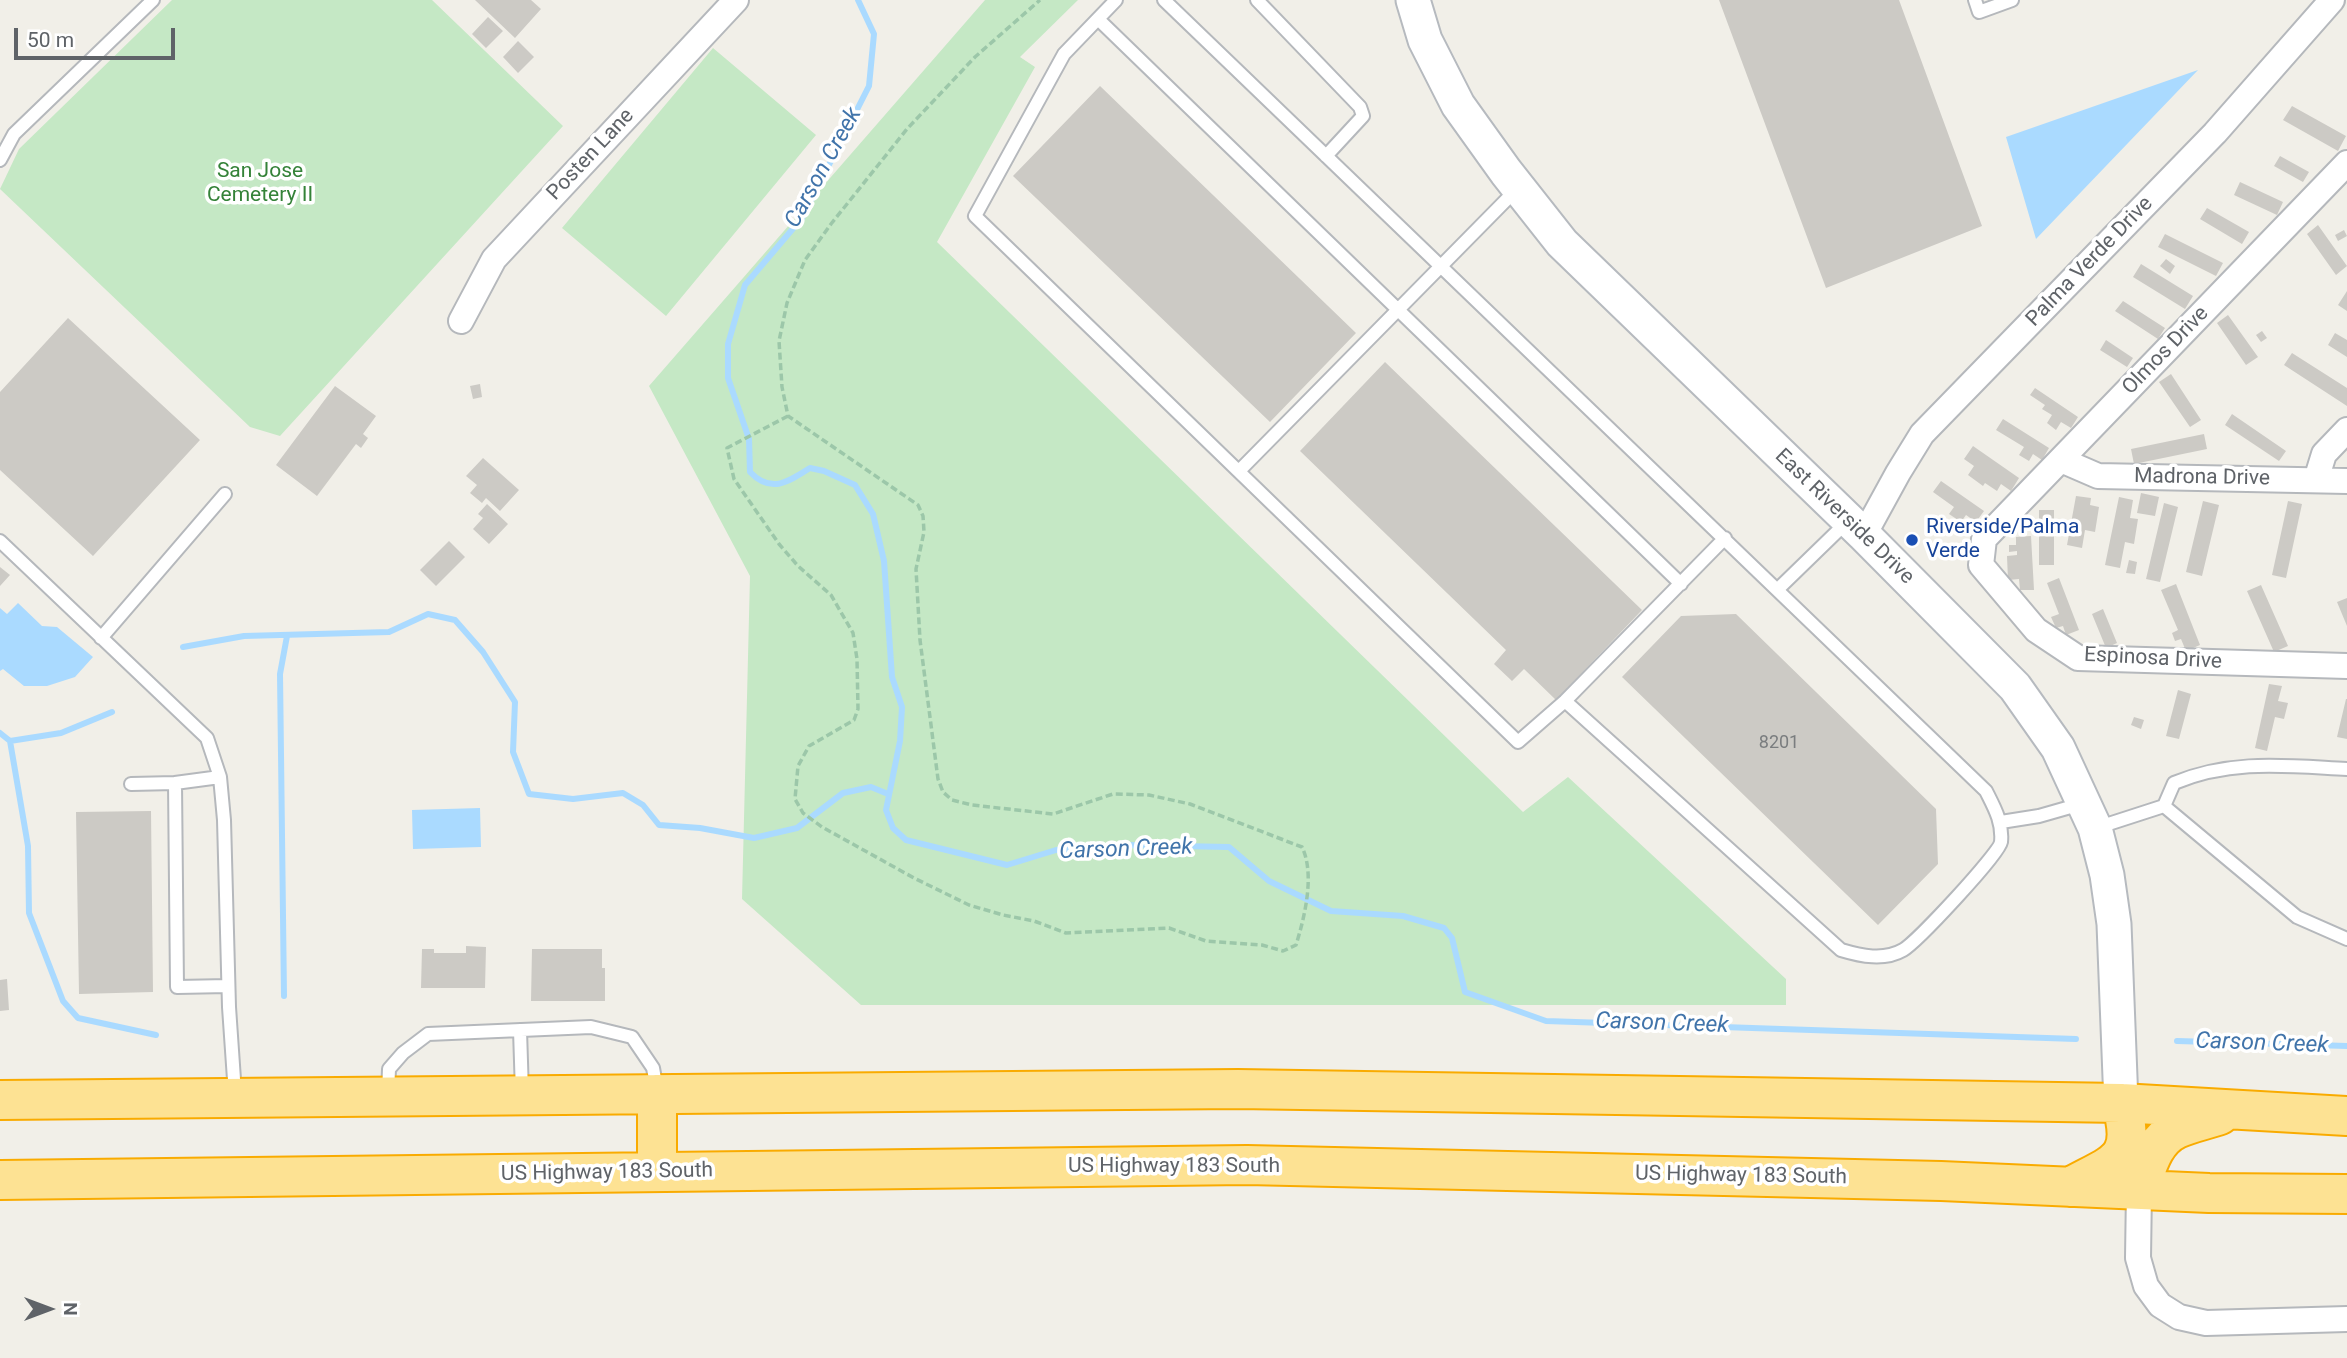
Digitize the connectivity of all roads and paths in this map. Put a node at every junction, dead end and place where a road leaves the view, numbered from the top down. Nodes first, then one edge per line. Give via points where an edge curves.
1 (153, 0) edge
2 (736, 0) edge
3 (1040, 0) edge
4 (1116, 0) edge
5 (1164, 0) edge
6 (1257, 0) edge
7 (1413, 0) edge
8 (1975, 0) edge
9 (2012, 0) edge
10 (2332, 0) edge
11 (1098, 19) junction
12 (1326, 156) junction
13 (0, 160) edge
14 (2347, 163) edge
15 (1518, 188) junction
16 (1441, 266) junction
17 (1398, 310) junction
18 (461, 321) dead end
19 (788, 416) junction
20 (2347, 430) edge
21 (2060, 460) junction
22 (1239, 471) junction
23 (2316, 480) junction
24 (2347, 481) edge
25 (225, 494) dead end
26 (1856, 527) junction
27 (1725, 538) junction
28 (1984, 539) joint
29 (0, 541) edge
30 (1681, 584) junction
31 (1778, 589) junction
32 (101, 638) junction
33 (2347, 666) edge
34 (1565, 701) junction
35 (2347, 769) edge
36 (220, 778) junction
37 (175, 783) junction
38 (131, 784) dead end
39 (2164, 806) junction
40 (2090, 815) junction
41 (2001, 822) junction
42 (2347, 939) edge
43 (228, 986) junction
44 (520, 1030) junction
45 (657, 1094) junction
46 (522, 1095) junction
47 (388, 1097) junction
48 (235, 1098) junction
49 (0, 1100) edge
50 (2121, 1103) junction
51 (2234, 1109) junction
52 (2347, 1116) edge
53 (657, 1172) junction
54 (0, 1180) edge
55 (2070, 1187) junction
56 (2139, 1190) junction
57 (2347, 1194) edge
58 (2347, 1319) edge

1 - 13 lane via 14,134
2 - 18 street, Posten Lane via 494,259
3 - 19 path via 975,57 908,129 805,260 787,303 779,341
4 - 11 lane
5 - 12 lane
6 - 12 lane via 1360,107 1363,116
7 - 15 main road, East Riverside Drive via 1425,40 1458,106
8 - 9 lane via 1979,12
10 - 26 street, Palma Verde Drive via 2215,133 1922,434
11 - 17 lane
11 - 22 lane via 1064,54 975,216
12 - 16 lane
14 - 21 street, Olmos Drive
15 - 16 lane
15 - 26 main road, East Riverside Drive via 1562,243
16 - 17 lane
16 - 27 lane
17 - 22 lane
17 - 30 lane
19 - 19 path via 727,448 734,479 785,552 831,595 853,632 858,709 854,720 809,746 798,766 795,799 803,813 969,905 1066,933 1169,928 1206,941 1283,951 1297,945 1309,881 1308,859 1301,847 1149,794 1114,794 1053,814 972,806 943,792 920,640 916,569 923,516 918,505
20 - 23 street via 2324,454
21 - 23 street, Madrona Drive via 2098,476
21 - 28 street, Olmos Drive
22 - 34 lane via 1518,742
23 - 24 street, Madrona Drive
25 - 32 lane
26 - 31 lane
26 - 40 main road, East Riverside Drive via 2015,687 2058,748
27 - 30 lane
27 - 31 lane
28 - 33 street, Espinosa Drive via 1981,565 2036,630 2078,658
29 - 32 lane
30 - 34 lane
31 - 41 lane via 1986,790
32 - 36 lane via 207,738
34 - 41 lane via 1840,950 1858,955 1884,957 1904,949 1980,873 2001,845
35 - 39 lane via 2221,768 2174,783
36 - 37 lane
36 - 43 lane
37 - 38 lane
37 - 43 lane via 177,987
39 - 40 lane
39 - 42 lane via 2297,917
40 - 41 lane
40 - 50 main road, East Riverside Drive via 2107,875 2114,924
43 - 48 lane
44 - 45 lane via 591,1027 632,1037 653,1068
44 - 46 lane
44 - 47 lane via 428,1034 389,1069
45 - 46 highway
45 - 50 highway via 1238,1089
45 - 53 highway
46 - 47 highway
47 - 48 highway
48 - 49 highway
50 - 51 highway
50 - 55 highway via 2128,1137 2123,1154
51 - 52 highway
51 - 56 highway via 2163,1138
53 - 54 highway, US Highway 183 South
53 - 55 highway, US Highway 183 South via 1247,1165
55 - 56 highway, US Highway 183 South
56 - 57 highway, US Highway 183 South
56 - 58 street via 2138,1258 2146,1286 2160,1305 2179,1317 2206,1323

